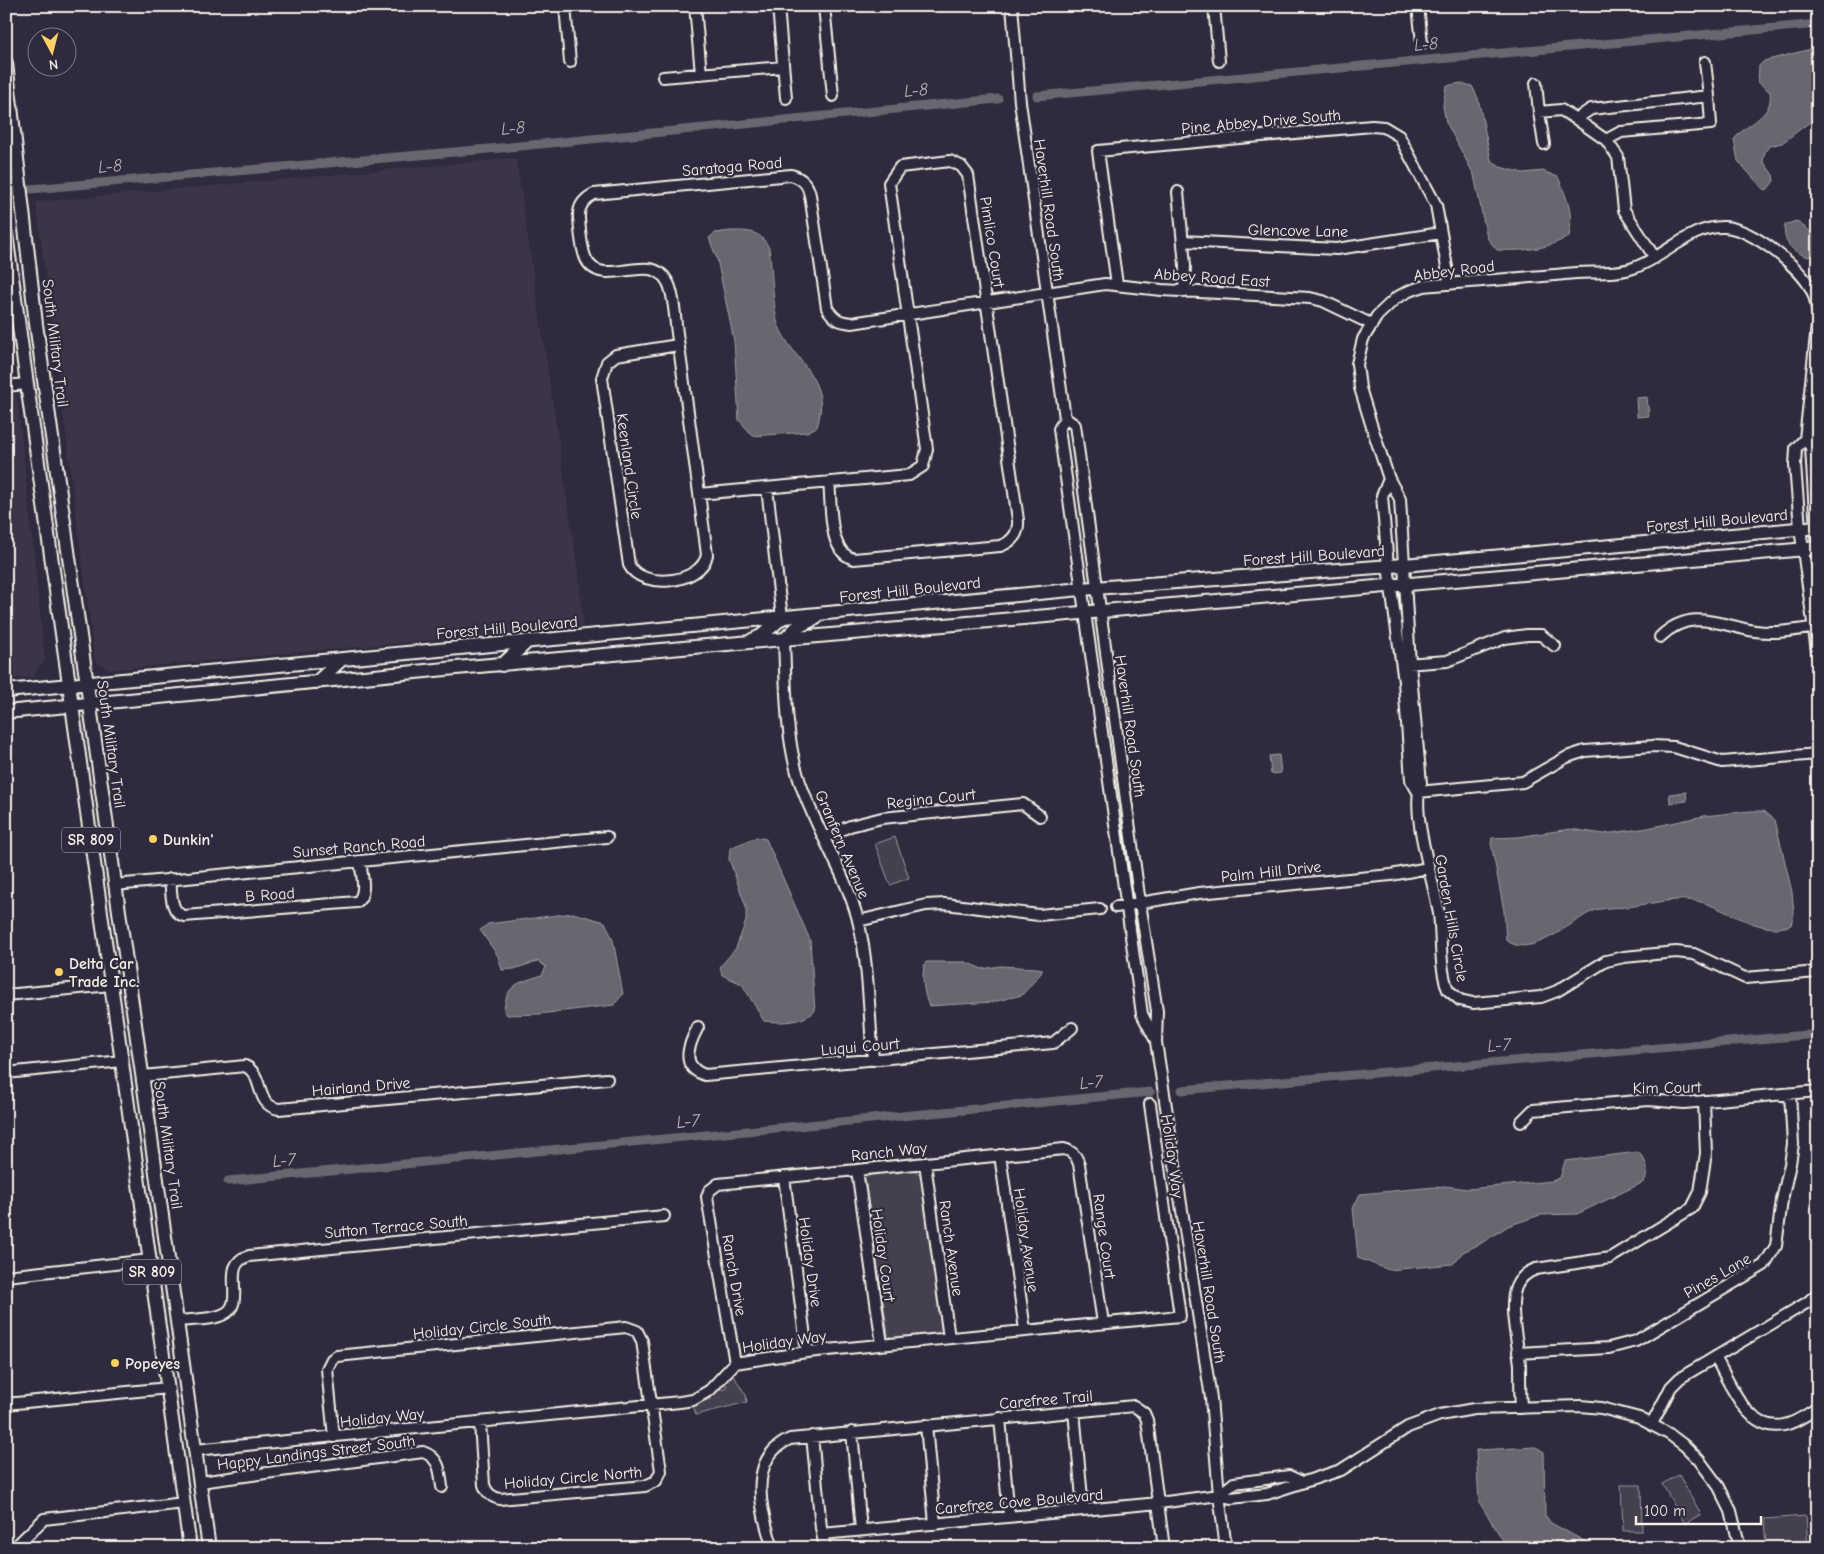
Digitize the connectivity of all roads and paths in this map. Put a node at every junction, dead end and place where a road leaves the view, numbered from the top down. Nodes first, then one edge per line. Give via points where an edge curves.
1 (565, 6) edge
2 (695, 6) edge
3 (778, 6) edge
4 (824, 6) edge
5 (1012, 6) edge
6 (1214, 6) edge
7 (1418, 6) edge
8 (1422, 42) dead end
9 (1219, 61) dead end
10 (570, 62) dead end
11 (1705, 62) dead end
12 (6, 63) edge
13 (783, 67) junction
14 (701, 74) junction
15 (663, 76) dead end
16 (1536, 84) dead end
17 (833, 96) dead end
18 (1709, 96) junction
19 (786, 98) dead end
20 (1540, 112) junction
21 (1576, 119) junction
22 (1606, 140) junction
23 (1544, 144) dead end
24 (1178, 192) dead end
25 (6, 223) edge
26 (1442, 233) junction
27 (6, 234) edge
28 (1183, 241) junction
29 (7, 255) edge
30 (1655, 258) junction
31 (1117, 284) junction
32 (1450, 284) junction
33 (1047, 292) junction
34 (1184, 292) junction
35 (987, 300) junction
36 (1817, 304) edge
37 (908, 313) junction
38 (36, 324) junction
39 (1371, 324) junction
40 (20, 340) junction
41 (678, 345) junction
42 (26, 384) junction
43 (6, 386) edge
44 (1065, 418) junction
45 (1805, 439) junction
46 (55, 458) junction
47 (1390, 479) junction
48 (829, 482) junction
49 (767, 488) junction
50 (699, 494) junction
51 (1817, 527) edge
52 (1800, 528) junction
53 (1813, 548) edge
54 (1404, 565) junction
55 (1818, 565) edge
56 (1388, 566) junction
57 (1406, 584) junction
58 (1391, 585) junction
59 (1097, 588) junction
60 (1081, 589) junction
61 (1100, 611) junction
62 (1084, 612) junction
63 (830, 614) junction
64 (782, 618) junction
65 (1815, 627) edge
66 (1660, 637) dead end
67 (784, 640) junction
68 (528, 641) junction
69 (497, 644) junction
70 (737, 644) junction
71 (1555, 646) dead end
72 (342, 659) junction
73 (1818, 660) edge
74 (1406, 664) junction
75 (502, 665) junction
76 (474, 667) junction
77 (316, 682) junction
78 (87, 683) junction
79 (69, 685) junction
80 (6, 691) edge
81 (90, 704) junction
82 (72, 706) junction
83 (6, 712) edge
84 (1818, 754) edge
85 (1418, 792) junction
86 (1040, 816) dead end
87 (607, 837) dead end
88 (824, 838) junction
89 (360, 861) junction
90 (1428, 868) junction
91 (170, 879) junction
92 (115, 885) junction
93 (1140, 903) junction
94 (1128, 905) junction
95 (1116, 907) dead end
96 (1100, 910) dead end
97 (858, 921) junction
98 (1818, 972) edge
99 (112, 990) junction
100 (6, 995) edge
101 (698, 1027) dead end
102 (1072, 1028) dead end
103 (1156, 1042) junction
104 (874, 1060) junction
105 (122, 1061) junction
106 (6, 1073) edge
107 (143, 1076) junction
108 (607, 1079) dead end
109 (1818, 1091) edge
110 (1790, 1094) junction
111 (1704, 1102) junction
112 (1150, 1104) dead end
113 (1521, 1122) dead end
114 (1074, 1154) joint
115 (1000, 1155) junction
116 (925, 1163) junction
117 (857, 1170) junction
118 (138, 1172) junction
119 (784, 1177) junction
120 (709, 1192) joint
121 (664, 1216) dead end
122 (150, 1260) junction
123 (169, 1262) junction
124 (6, 1276) edge
125 (1818, 1293) edge
126 (157, 1309) junction
127 (177, 1320) junction
128 (1103, 1323) junction
129 (1025, 1330) junction
130 (949, 1338) junction
131 (882, 1344) junction
132 (807, 1352) junction
133 (1518, 1354) junction
134 (1715, 1357) junction
135 (735, 1363) junction
136 (186, 1385) junction
137 (168, 1388) junction
138 (6, 1404) edge
139 (653, 1405) junction
140 (1521, 1408) junction
141 (1818, 1408) edge
142 (1074, 1411) junction
143 (1000, 1418) junction
144 (480, 1422) junction
145 (1652, 1424) junction
146 (926, 1425) junction
147 (852, 1432) junction
148 (812, 1436) junction
149 (334, 1437) junction
150 (195, 1446) junction
151 (200, 1482) junction
152 (442, 1487) dead end
153 (1219, 1495) junction
154 (184, 1503) junction
155 (1159, 1504) junction
156 (1083, 1509) junction
157 (1009, 1516) junction
158 (935, 1524) junction
159 (187, 1526) junction
160 (861, 1530) junction
161 (822, 1534) junction
162 (14, 1548) edge
163 (190, 1548) edge
164 (198, 1548) edge
165 (209, 1548) edge
166 (773, 1548) edge
167 (825, 1548) edge
168 (1164, 1548) edge
169 (1226, 1548) edge
170 (1740, 1548) edge

1 - 10 street
2 - 14 street
3 - 13 street
4 - 17 street
5 - 33 street, Haverhill Road South via 1020,102
6 - 9 street
7 - 8 street
11 - 18 street
12 - 38 main road, South Military Trail / SR 809
13 - 14 street
13 - 19 street
14 - 15 street
16 - 20 street
18 - 21 street via 1591,109
18 - 22 street via 1711,124 1621,132
20 - 21 street via 1561,110
20 - 23 street
21 - 22 street
22 - 30 street via 1618,156 1624,210
24 - 28 street
25 - 38 main road via 14,233 25,313 28,320
26 - 28 street, Glencove Lane via 1337,249
26 - 31 street, Pine Abbey Drive South via 1436,205 1403,141 1384,127 1098,151
26 - 32 street, Pine Abbey Drive South
27 - 29 main road, SR 809
28 - 34 street
29 - 40 main road, SR 809
30 - 32 street, Abbey Road via 1634,268
30 - 36 street, Abbey Road via 1713,227 1741,231 1755,237 1792,266 1812,290
31 - 33 street, Abbey Road East
31 - 34 street, Abbey Road East
32 - 39 street, Abbey Road via 1409,290 1385,307
33 - 35 street, Saratoga Road
33 - 44 street, Haverhill Road South
34 - 39 street, Abbey Road East via 1310,298
35 - 37 street, Saratoga Road
35 - 37 street, Pimlico Court via 965,170 950,161 900,167 889,183
35 - 48 street, Pimlico Court via 1018,520 1014,537 1000,546 848,558 839,550 835,540
36 - 45 street, Abbey Road
37 - 41 street, Saratoga Road via 852,323 832,317 827,308 810,195 806,184 797,177 599,193 588,197 581,206 579,217 588,263 603,272 645,269 662,274 669,283
37 - 48 street, Pimlico Court via 928,449 926,460 919,470 909,474
38 - 46 main road, South Military Trail / SR 809
39 - 47 street, Abbey Road via 1359,352 1358,377
40 - 42 main road, SR 809
40 - 46 main road via 28,343 32,352 44,438
41 - 50 street
41 - 50 street, Keenland Circle via 616,355 607,362 602,378 630,565 634,573 651,581 689,577 704,566 707,555
42 - 43 street
42 - 79 main road, SR 809
44 - 59 street, Haverhill Road South via 1075,425
44 - 60 street, Haverhill Road South via 1059,429
45 - 51 street, Abbey Road via 1811,447
45 - 52 street, Abbey Road via 1796,448 1795,465
46 - 78 main road, South Military Trail / SR 809
47 - 54 street, Abbey Road via 1400,499
47 - 56 street via 1382,496
48 - 49 street, Pimlico Court
49 - 50 street, Pimlico Court
49 - 64 street
51 - 52 main road, Forest Hill Boulevard
51 - 53 street, Abbey Road
52 - 53 street, Abbey Road
52 - 54 main road, Forest Hill Boulevard
53 - 55 street
53 - 57 main road
53 - 65 street
54 - 56 main road, Forest Hill Boulevard
54 - 57 street, Garden Hills Circle
56 - 58 street, Garden Hills Circle
56 - 59 main road, Forest Hill Boulevard
57 - 58 main road
57 - 74 street, Garden Hills Circle
58 - 61 main road
58 - 74 street, Garden Hills Circle
59 - 60 main road, Forest Hill Boulevard
59 - 61 street, Haverhill Road South
60 - 62 street, Haverhill Road South
60 - 63 main road, Forest Hill Boulevard
61 - 62 main road
61 - 93 street, Haverhill Road South
62 - 67 main road
62 - 94 street, Haverhill Road South
63 - 64 main road, Forest Hill Boulevard
63 - 67 main road via 809,620
64 - 68 main road, Forest Hill Boulevard
64 - 70 main road via 761,636
65 - 66 street via 1755,631 1694,620 1673,624
65 - 73 street
67 - 70 main road
67 - 88 street, Granfern Avenue via 793,755 804,794
68 - 69 main road, Forest Hill Boulevard
68 - 75 main road
69 - 72 main road, Forest Hill Boulevard
69 - 76 main road
70 - 75 main road
71 - 74 street via 1541,635 1526,635 1505,638 1457,659
72 - 77 main road
72 - 78 main road, Forest Hill Boulevard
74 - 85 street, Garden Hills Circle via 1421,783
75 - 76 main road
76 - 77 main road
77 - 81 main road
78 - 79 main road, Forest Hill Boulevard
78 - 81 main road, South Military Trail / SR 809
79 - 80 main road, Forest Hill Boulevard
79 - 82 main road, SR 809
81 - 82 main road
81 - 92 main road, South Military Trail / SR 809
82 - 83 main road
82 - 99 main road, SR 809
84 - 85 street via 1722,762 1674,747 1585,751 1567,757 1523,782
85 - 90 street, Garden Hills Circle
86 - 88 street, Regina Court via 1023,804 882,818
87 - 89 street, Sunset Ranch Road
88 - 97 street, Granfern Avenue
89 - 91 street, Sunset Ranch Road
89 - 91 street, B Road via 363,893 357,902 184,916 174,910
90 - 93 street, Palm Hill Drive via 1392,875 1199,893
90 - 98 street, Garden Hills Circle via 1439,917 1446,983 1460,1000 1473,1003 1549,995 1606,961 1676,952 1694,954 1745,978
91 - 92 street, Sunset Ranch Road
92 - 107 main road, South Military Trail / SR 809
93 - 94 street, Palm Hill Drive
93 - 103 street, Haverhill Road South via 1157,1011
94 - 95 street, Palm Hill Drive
94 - 103 street, Haverhill Road South via 1142,1014
96 - 97 street via 1039,915 945,904 926,905
97 - 104 street, Granfern Avenue
99 - 100 street
99 - 105 main road, SR 809
99 - 107 main road via 124,1022 131,1062 136,1072
101 - 104 street, Luqui Court via 688,1053 694,1070 705,1075
102 - 104 street, Luqui Court via 1053,1043
103 - 153 street, Haverhill Road South via 1211,1398
105 - 106 street
105 - 118 main road, SR 809
107 - 108 street, Hairland Drive via 245,1066 254,1072 264,1101 268,1106 279,1109
107 - 123 main road, South Military Trail / SR 809
109 - 110 street, Kim Court
110 - 111 street, Kim Court
110 - 133 street, Pines Lane via 1793,1144 1776,1246 1764,1266 1629,1343 1602,1349
111 - 113 street, Kim Court via 1648,1100 1533,1110
111 - 133 street via 1706,1153 1695,1204 1688,1212 1610,1258 1542,1268 1526,1274 1514,1294
112 - 128 street, Holiday Way via 1180,1316
114 - 115 street, Ranch Way via 1064,1149
114 - 128 street, Range Court via 1079,1164
115 - 116 street, Ranch Way
115 - 129 street, Holiday Avenue
116 - 117 street, Ranch Way
116 - 130 street, Ranch Avenue
117 - 119 street, Ranch Way
117 - 131 street, Holiday Court
118 - 122 main road, SR 809
118 - 123 main road via 150,1183 160,1254
119 - 120 street, Ranch Way via 718,1184
119 - 132 street, Holiday Drive
120 - 135 street, Ranch Drive via 707,1203
121 - 127 street, Sutton Terrace South via 249,1256 238,1260 235,1265 234,1299 230,1310 220,1316
122 - 124 street
122 - 126 main road, SR 809
123 - 127 main road, South Military Trail / SR 809
125 - 134 street
126 - 136 main road via 167,1324 175,1376
126 - 137 main road, SR 809
127 - 136 main road, South Military Trail / SR 809
128 - 129 street, Holiday Way
129 - 130 street, Holiday Way
130 - 131 street, Holiday Way
131 - 132 street, Holiday Way
132 - 135 street, Holiday Way
133 - 140 street
134 - 141 street via 1745,1409 1758,1422 1783,1426
134 - 145 street via 1675,1382
135 - 139 street, Holiday Way via 715,1386 699,1397
136 - 150 main road, South Military Trail / SR 809
137 - 138 street
137 - 150 main road via 175,1390 180,1397
137 - 154 main road, SR 809
139 - 144 street, Holiday Way
139 - 144 street, Holiday Circle North via 661,1471 656,1481 646,1486 494,1498 484,1485
139 - 149 street, Holiday Circle South via 642,1341 637,1331 626,1326 342,1354 332,1359 327,1369
140 - 145 street, Carefree Cove Boulevard via 1600,1408
140 - 153 street, Carefree Cove Boulevard via 1464,1410 1427,1419 1408,1427 1341,1470 1267,1494 1231,1498
142 - 143 street, Carefree Trail
142 - 155 street, Carefree Trail via 1134,1406 1144,1413
142 - 156 street
143 - 146 street, Carefree Trail
143 - 157 street
144 - 149 street, Holiday Way
145 - 170 street, Carefree Cove Boulevard via 1685,1446 1712,1475 1731,1511
146 - 147 street, Carefree Trail
146 - 158 street
147 - 148 street, Carefree Trail
147 - 160 street
148 - 161 street
148 - 166 street, Carefree Trail via 784,1442 764,1464 762,1507
149 - 150 street, Holiday Way
150 - 151 main road, South Military Trail / SR 809
151 - 152 street, Happy Landings Street South via 423,1452 438,1463
151 - 165 main road, South Military Trail / SR 809
153 - 155 street, Carefree Cove Boulevard
153 - 169 street, Haverhill Road South
154 - 159 main road, SR 809
154 - 162 street via 44,1518
155 - 156 street, Carefree Cove Boulevard
155 - 168 street, Carefree Trail
156 - 157 street, Carefree Cove Boulevard
157 - 158 street, Carefree Cove Boulevard
158 - 160 street, Carefree Cove Boulevard
159 - 163 main road, SR 809
159 - 164 main road
160 - 161 street, Carefree Cove Boulevard
161 - 167 street

